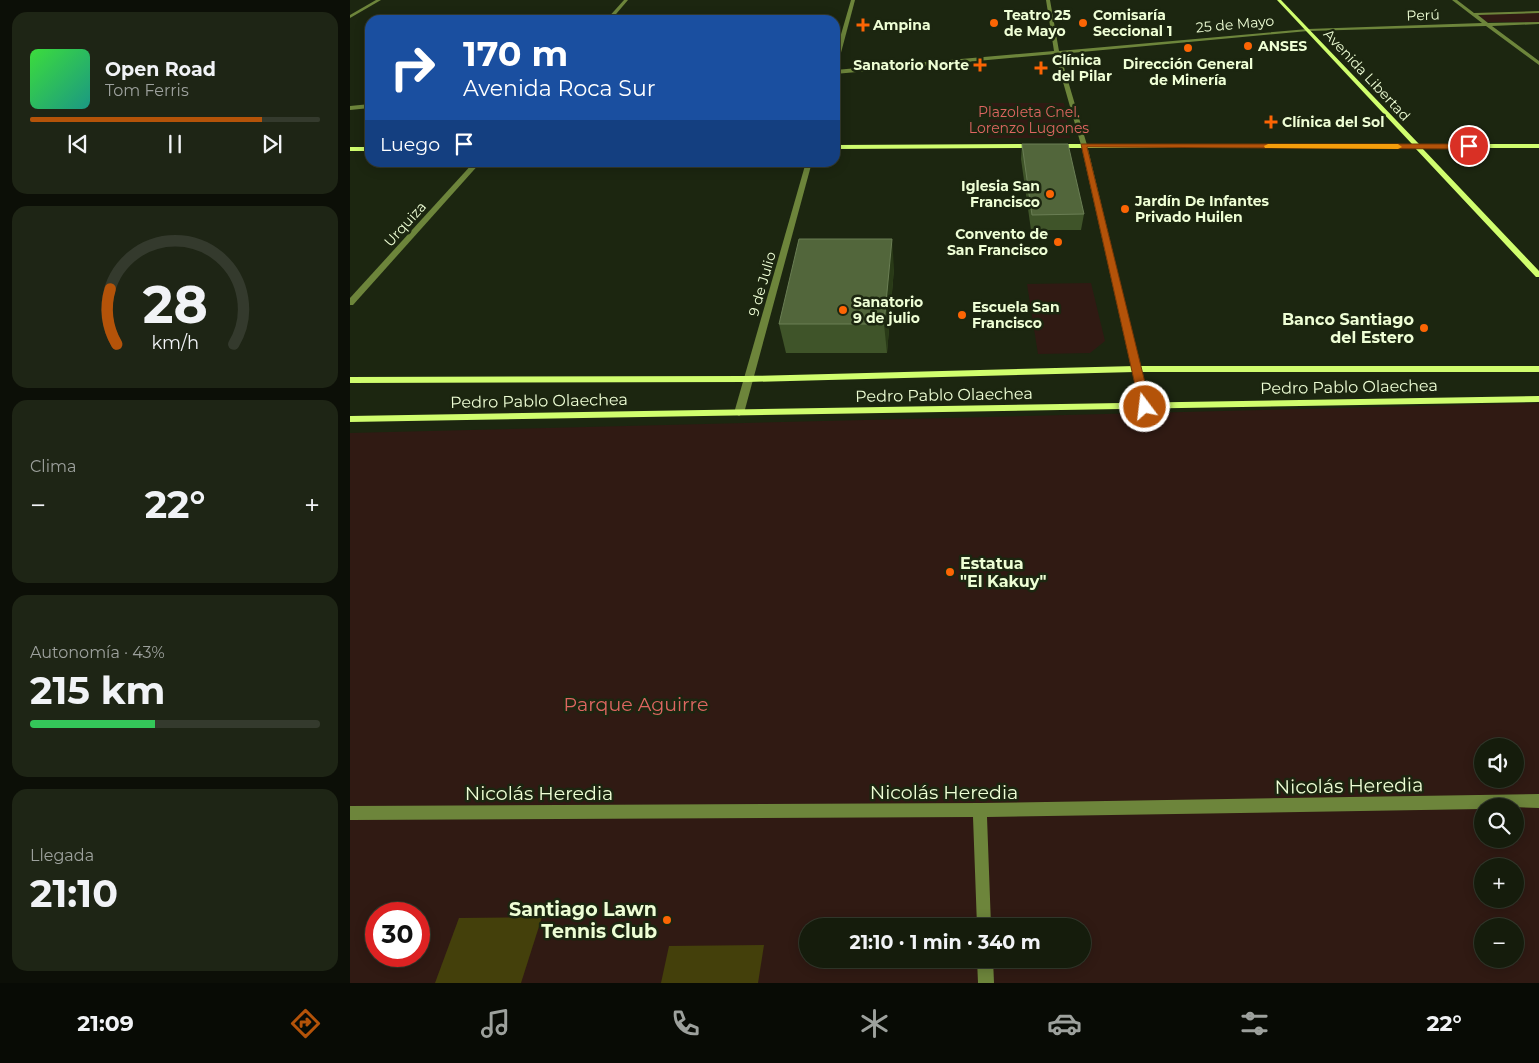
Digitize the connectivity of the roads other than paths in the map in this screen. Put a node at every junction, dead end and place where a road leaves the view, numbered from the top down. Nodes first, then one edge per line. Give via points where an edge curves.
1 (379, 0) edge
2 (626, 0) edge
3 (853, 0) edge
4 (1048, 0) edge
5 (1280, 0) edge
6 (1454, 0) edge
7 (1539, 12) edge
8 (1475, 14) junction
9 (612, 15) edge
10 (350, 17) edge
11 (1539, 23) edge
12 (1488, 24) junction
13 (1308, 30) junction
14 (840, 46) edge
15 (1057, 52) junction
16 (1539, 63) edge
17 (840, 72) edge
18 (365, 106) edge
19 (350, 108) edge
20 (1084, 145) junction
21 (1539, 146) edge
22 (840, 147) edge
23 (1416, 147) junction
24 (350, 149) edge
25 (365, 149) edge
26 (473, 167) edge
27 (808, 167) edge
28 (1539, 275) edge
29 (350, 303) edge
30 (1135, 369) junction
31 (1539, 369) edge
32 (748, 379) junction
33 (350, 380) edge
34 (1539, 399) edge
35 (1145, 407) junction
36 (740, 413) junction
37 (350, 419) edge
38 (1539, 801) edge
39 (980, 810) junction
40 (350, 813) edge
41 (984, 918) edge
42 (985, 968) edge
43 (986, 983) edge

1 - 10 street
2 - 9 street
3 - 14 street
4 - 15 street
5 - 13 street, Avenida Libertad
6 - 8 street
7 - 8 street
8 - 12 street
11 - 12 street, Perú
12 - 13 street, Perú
12 - 16 street
13 - 15 street, 25 de Mayo
13 - 23 street, Avenida Libertad
15 - 17 street, 25 de Mayo
15 - 20 street
18 - 19 street
20 - 22 street
20 - 23 street
20 - 30 street
21 - 23 street
23 - 28 street, Avenida Libertad
24 - 25 street
26 - 29 street, Urquiza
27 - 32 street, 9 de Julio
30 - 31 street, Pedro Pablo Olaechea
30 - 32 street, Pedro Pablo Olaechea
30 - 35 street
32 - 33 street, Pedro Pablo Olaechea
32 - 36 street, 9 de Julio
34 - 35 street, Pedro Pablo Olaechea
35 - 36 street, Pedro Pablo Olaechea
36 - 37 street, Pedro Pablo Olaechea
38 - 39 street, Nicolás Heredia
39 - 40 street, Nicolás Heredia
39 - 41 street
42 - 43 street

